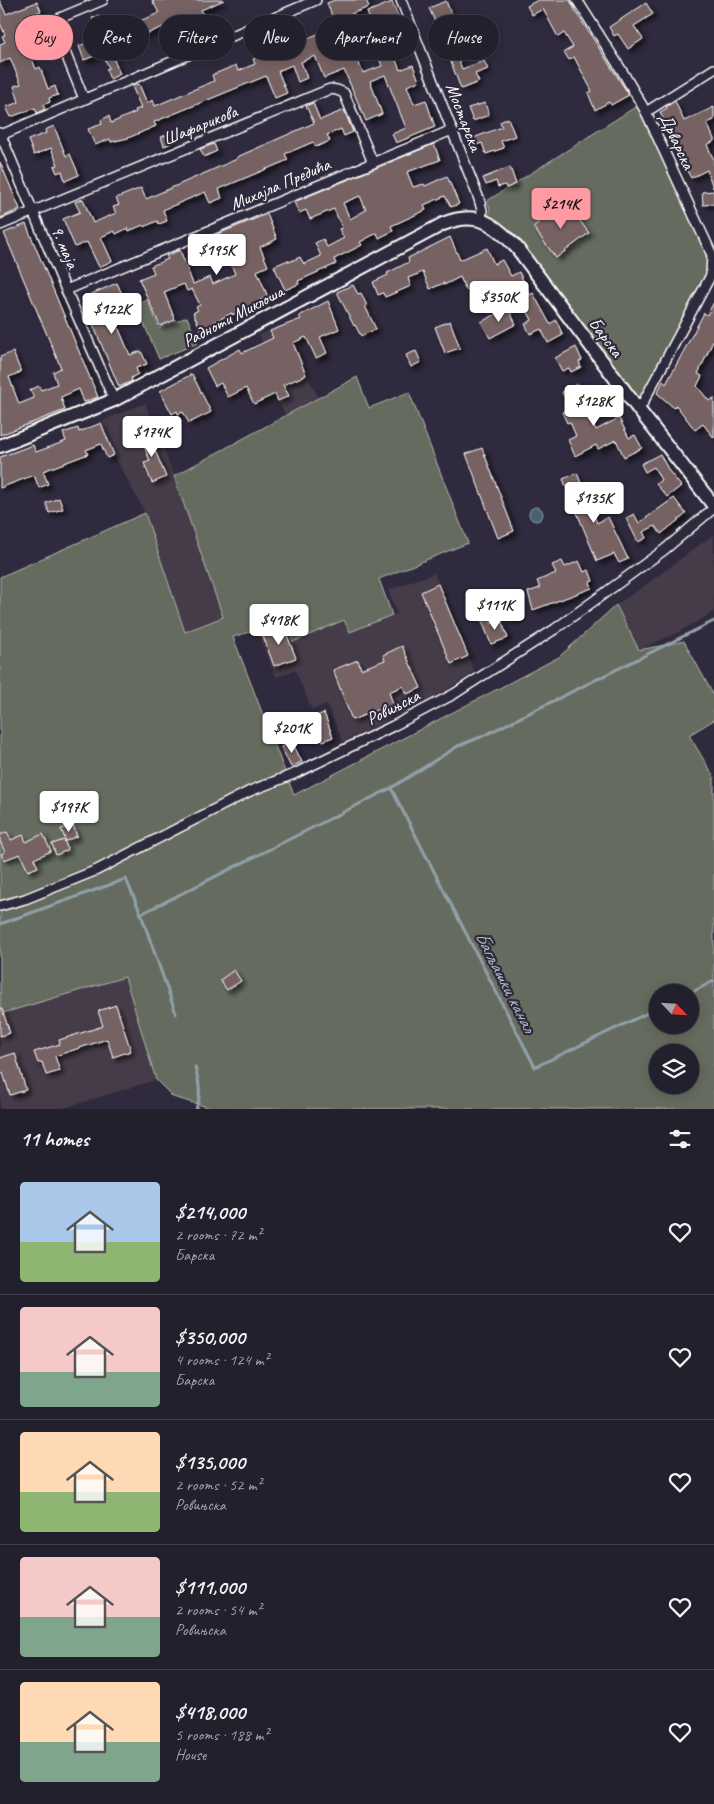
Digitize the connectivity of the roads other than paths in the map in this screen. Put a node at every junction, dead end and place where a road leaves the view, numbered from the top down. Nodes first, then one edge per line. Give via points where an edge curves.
1 (103, 0) edge
2 (316, 0) edge
3 (401, 0) edge
4 (577, 0) edge
5 (714, 69) edge
6 (84, 99) junction
7 (646, 112) junction
8 (452, 130) junction
9 (0, 134) edge
10 (373, 162) junction
11 (33, 211) junction
12 (481, 220) junction
13 (0, 225) edge
14 (711, 248) edge
15 (66, 290) junction
16 (114, 400) junction
17 (639, 410) junction
18 (0, 446) edge
19 (714, 507) edge
20 (0, 906) edge

1 - 6 street via 55,23
2 - 6 street
3 - 8 street, Мостарска
4 - 7 street, Дрварска
5 - 7 street
6 - 9 street
7 - 14 street, Дрварска
8 - 10 street, Михајла Предића
8 - 12 street, Мостарска via 479,199
9 - 11 street, 9. маја
10 - 11 street, Шафарикова via 344,93 330,89
10 - 15 street, Михајла Предића
11 - 13 street, Шафарикова
11 - 15 street, 9. маја
12 - 16 street, Радноти Миклоша via 459,218 443,224
12 - 17 street, Барска via 496,228 517,248
14 - 17 street, Дрварска via 711,275
15 - 16 street, 9. маја
16 - 18 street, Радноти Миклоша
17 - 19 street, Барска
19 - 20 street, Ровињска via 610,590 454,694 294,774 250,791 97,870

